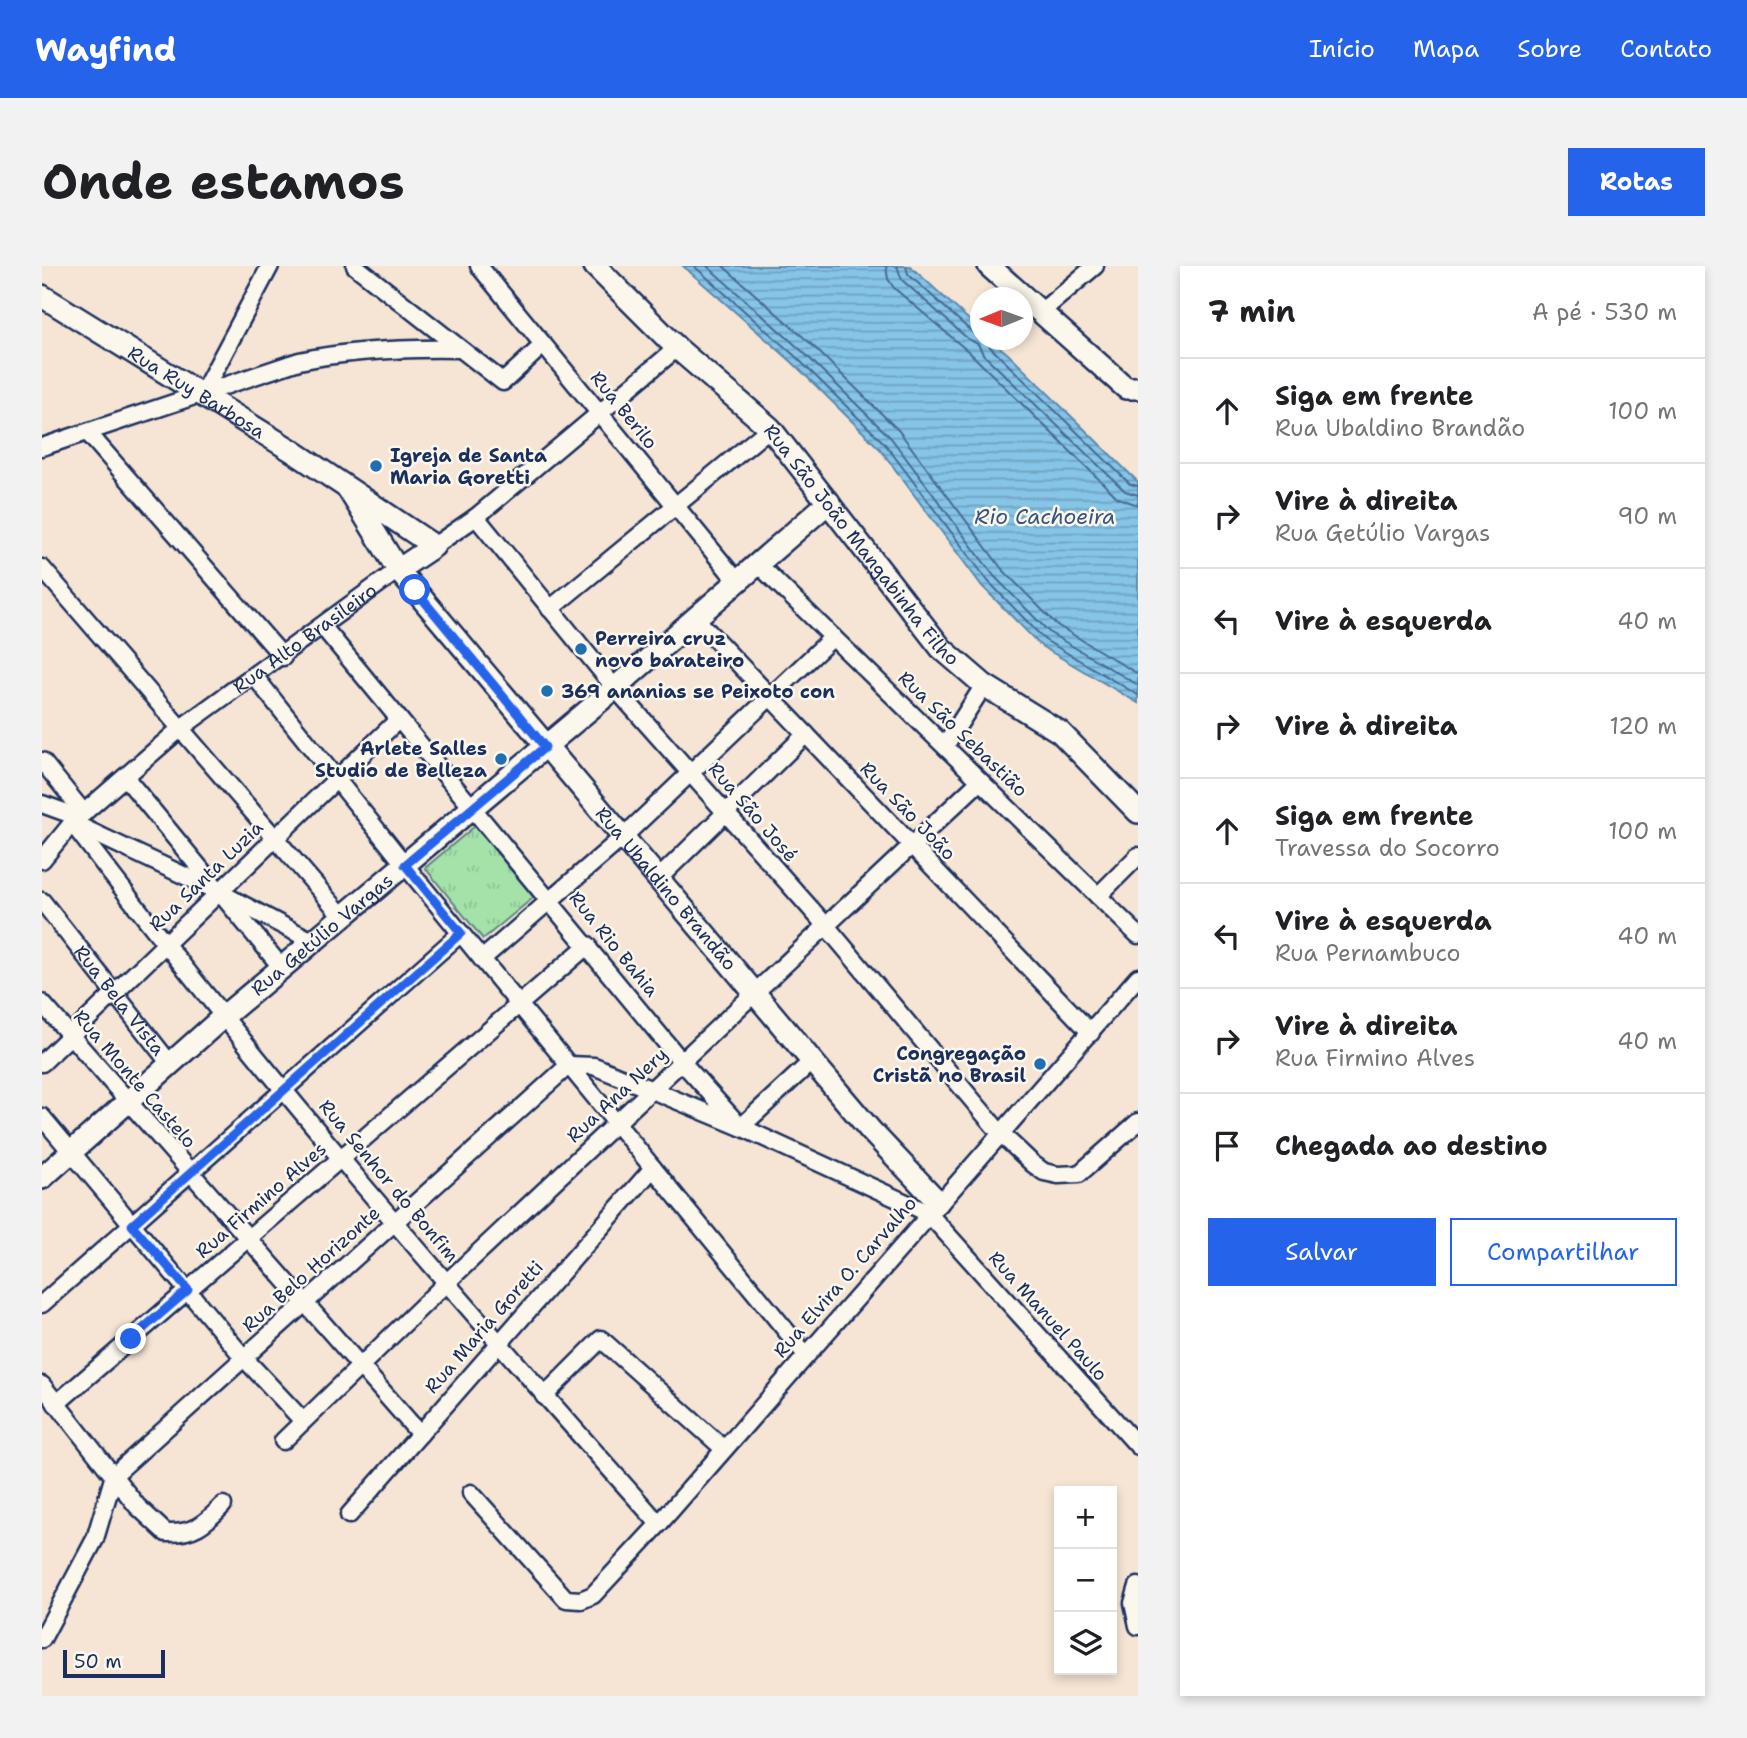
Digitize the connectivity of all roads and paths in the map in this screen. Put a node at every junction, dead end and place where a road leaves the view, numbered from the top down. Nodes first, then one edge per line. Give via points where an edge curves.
1 (270, 266) edge
2 (355, 266) edge
3 (479, 266) edge
4 (595, 266) edge
5 (989, 266) edge
6 (1095, 266) edge
7 (42, 296) edge
8 (1042, 311) junction
9 (543, 345) junction
10 (677, 348) junction
11 (459, 349) junction
12 (1137, 388) edge
13 (202, 394) junction
14 (598, 412) junction
15 (770, 428) junction
16 (89, 434) junction
17 (42, 447) edge
18 (350, 492) junction
19 (829, 502) junction
20 (675, 505) junction
21 (476, 517) junction
22 (434, 546) junction
23 (758, 564) junction
24 (42, 568) edge
25 (398, 570) junction
26 (737, 581) junction
27 (551, 609) junction
28 (695, 618) junction
29 (323, 627) junction
30 (833, 637) junction
31 (283, 657) junction
32 (256, 677) junction
33 (984, 685) junction
34 (615, 688) junction
35 (771, 698) junction
36 (399, 719) junction
37 (181, 728) junction
38 (806, 733) junction
39 (945, 746) junction
40 (545, 747) junction
41 (42, 761) edge
42 (692, 774) junction
43 (125, 777) junction
44 (336, 780) junction
45 (980, 780) junction
46 (42, 804) edge
47 (474, 808) junction
48 (724, 812) junction
49 (1138, 812) edge
50 (78, 818) junction
51 (275, 838) junction
52 (622, 838) junction
53 (912, 845) junction
54 (1138, 856) edge
55 (42, 860) edge
56 (405, 865) junction
57 (658, 879) junction
58 (219, 892) junction
59 (1098, 896) junction
60 (550, 898) junction
61 (42, 901) edge
62 (344, 918) junction
63 (827, 927) junction
64 (461, 933) junction
65 (1138, 935) edge
66 (314, 942) junction
67 (164, 945) junction
68 (588, 945) junction
69 (482, 959) junction
70 (282, 968) junction
71 (1138, 976) edge
72 (116, 992) junction
73 (755, 994) junction
74 (42, 1003) edge
75 (519, 1004) junction
76 (223, 1017) junction
77 (1091, 1032) junction
78 (71, 1035) junction
79 (812, 1061) junction
80 (682, 1062) junction
81 (42, 1063) edge
82 (171, 1065) junction
83 (569, 1065) junction
84 (285, 1089) junction
85 (653, 1089) junction
86 (127, 1102) junction
87 (42, 1117) edge
88 (1138, 1122) edge
89 (617, 1124) junction
90 (741, 1127) junction
91 (1000, 1133) junction
92 (72, 1153) junction
93 (341, 1158) junction
94 (653, 1168) junction
95 (189, 1174) junction
96 (42, 1178) edge
97 (933, 1208) junction
98 (395, 1221) junction
99 (132, 1225) junction
100 (247, 1239) junction
101 (446, 1283) junction
102 (188, 1290) junction
103 (42, 1304) edge
104 (303, 1304) junction
105 (497, 1342) junction
106 (806, 1355) junction
107 (244, 1358) junction
108 (359, 1368) junction
109 (42, 1385) edge
110 (544, 1396) junction
111 (56, 1404) junction
112 (303, 1421) junction
113 (420, 1434) junction
114 (283, 1441) dead end
115 (1138, 1446) edge
116 (724, 1449) junction
117 (114, 1475) junction
118 (471, 1493) dead end
119 (223, 1505) dead end
120 (349, 1515) dead end
121 (659, 1524) junction
122 (1138, 1586) edge
123 (1138, 1626) edge
124 (42, 1639) edge

1 - 13 street
2 - 11 street
3 - 9 street, Rua Berilo
4 - 10 street, Rua São João Mangabinha Filho
5 - 8 street
6 - 8 street
7 - 13 street, Rua Ruy Barbosa
8 - 12 street via 1126,388
9 - 11 street via 503,382
9 - 14 street, Rua Berilo
10 - 14 street, Rua Alto Brasileiro
10 - 15 street, Rua São João Mangabinha Filho
11 - 13 street via 340,352 261,372
13 - 16 street
13 - 18 street, Rua Ruy Barbosa
14 - 20 street, Rua Berilo
14 - 21 street, Rua Alto Brasileiro
15 - 19 street, Rua São João Mangabinha Filho
15 - 20 street
16 - 17 street
16 - 31 street
18 - 22 street, Rua Ruy Barbosa
18 - 25 street, Rua Ruy Barbosa
19 - 23 street, Rua Getúlio Vargas
19 - 33 street, Rua São João Mangabinha Filho via 941,648
20 - 26 street, Rua Berilo
20 - 27 street
21 - 22 street, Rua Alto Brasileiro
21 - 27 street, Rua São José
22 - 25 street, Rua Alto Brasileiro
23 - 26 street, Rua Getúlio Vargas
23 - 30 street, Rua São Sebastião
24 - 37 street
25 - 29 street, Rua Alto Brasileiro
25 - 40 street, Rua Ubaldino Brandão
26 - 28 street, Rua Getúlio Vargas
27 - 34 street, Rua São José
28 - 34 street, Rua Getúlio Vargas
28 - 35 street, Rua São João
29 - 31 street, Rua Alto Brasileiro
29 - 36 street, Rua Rio Bahia
30 - 35 street
30 - 39 street, Rua São Sebastião
31 - 32 street, Rua Alto Brasileiro
32 - 37 street, Rua Alto Brasileiro
32 - 44 street
33 - 39 street
33 - 49 street, Rua São João Mangabinha Filho via 1060,732
34 - 40 street, Rua Getúlio Vargas
34 - 42 street, Rua São José
35 - 38 street, Rua São João
35 - 42 street
36 - 44 street, Rua Santa Luzia
36 - 47 street, Rua Rio Bahia
37 - 43 street, Rua Alto Brasileiro
37 - 51 street
38 - 48 street
38 - 53 street, Rua São João
39 - 45 street, Rua São Sebastião
40 - 47 street, Rua Getúlio Vargas
40 - 52 street, Rua Ubaldino Brandão
41 - 50 street, Rua Senhor do Bonfim
42 - 48 street, Rua São José
42 - 52 street
43 - 50 street, Rua Alto Brasileiro
43 - 58 street
44 - 51 street, Rua Santa Luzia
44 - 56 street
45 - 53 street, Rua Ana Nery
45 - 59 street, Rua São Sebastião
46 - 50 street
47 - 56 street, Rua Getúlio Vargas
47 - 60 street, Rua Rio Bahia
48 - 57 street
48 - 63 street, Rua São José
50 - 55 street, Rua Alto Brasileiro
50 - 58 street
50 - 67 street, Rua Senhor do Bonfim
51 - 58 street, Rua Santa Luzia
51 - 62 street
52 - 57 street, Rua Ubaldino Brandão
52 - 60 street
53 - 63 street, Rua Ana Nery
53 - 77 street, Rua São João
54 - 59 street
56 - 62 street, Rua Getúlio Vargas
56 - 64 street
57 - 73 street, Rua Ubaldino Brandão
58 - 66 street
58 - 67 street, Rua Santa Luzia
58 - 70 street
59 - 65 street, Rua São Sebastião
60 - 68 street, Rua Rio Bahia
60 - 69 street
61 - 72 street, Rua Bela Vista
62 - 66 street, Rua Getúlio Vargas
63 - 73 street, Rua Ana Nery
63 - 91 street, Rua São José
64 - 69 street
64 - 84 street
66 - 70 street, Rua Getúlio Vargas
67 - 72 street, Rua Santa Luzia
67 - 76 street, Rua Senhor do Bonfim
68 - 75 street, Rua Firmino Alves
68 - 80 street, Rua Rio Bahia
69 - 75 street
70 - 76 street, Rua Getúlio Vargas
71 - 77 street, Rua Elvira O. Carvalho
72 - 78 street, Rua Santa Luzia
72 - 82 street, Rua Bela Vista
73 - 79 street, Rua Ubaldino Brandão
73 - 80 street, Rua Ana Nery
74 - 78 street, Rua Monte Castelo
75 - 83 street
75 - 93 street, Rua Firmino Alves
76 - 82 street, Rua Getúlio Vargas
76 - 84 street, Rua Senhor do Bonfim
77 - 91 street, Rua Elvira O. Carvalho
78 - 81 street, Rua Santa Luzia
78 - 86 street, Rua Monte Castelo
79 - 90 street
79 - 97 street, Rua Ubaldino Brandão
80 - 85 street, Rua Ana Nery
80 - 90 street, Rua Rio Bahia
82 - 86 street, Rua Getúlio Vargas
83 - 85 street via 588,1064
83 - 89 street
83 - 98 street, Rua Belo Horizonte
84 - 93 street, Rua Senhor do Bonfim
84 - 95 street
85 - 89 street, Rua Ana Nery
85 - 90 street
86 - 92 street, Rua Getúlio Vargas
86 - 95 street, Rua Monte Castelo
87 - 92 street
88 - 91 street, Rua São José via 1094,1164 1067,1177 1044,1172
89 - 94 street
89 - 101 street, Rua Ana Nery
90 - 97 street, Rua Rio Bahia
91 - 97 street, Rua Elvira O. Carvalho
92 - 96 street, Rua Getúlio Vargas
92 - 99 street
93 - 98 street, Rua Senhor do Bonfim
93 - 100 street, Rua Firmino Alves
94 - 105 street, Rua Maria Goretti
94 - 106 street
95 - 99 street
95 - 100 street, Rua Monte Castelo
97 - 106 street, Rua Elvira O. Carvalho
97 - 115 street, Rua Manuel Paulo
98 - 101 street, Rua Senhor do Bonfim
98 - 104 street, Rua Belo Horizonte
99 - 102 street
99 - 103 street
100 - 102 street, Rua Firmino Alves
100 - 104 street, Rua Monte Castelo
101 - 105 street, Rua Senhor do Bonfim
101 - 108 street, Rua Ana Nery
102 - 107 street
102 - 111 street, Rua Firmino Alves
104 - 107 street, Rua Belo Horizonte
104 - 108 street, Rua Monte Castelo
105 - 110 street, Rua Senhor do Bonfim
105 - 113 street, Rua Maria Goretti
106 - 116 street, Rua Elvira O. Carvalho
107 - 112 street
107 - 117 street, Rua Belo Horizonte
108 - 112 street, Rua Ana Nery
108 - 113 street, Rua Monte Castelo
109 - 111 street
110 - 116 street via 600,1339
110 - 121 street, Rua Senhor do Bonfim
111 - 117 street
112 - 114 street, Rua Ana Nery
113 - 120 street, Rua Maria Goretti
116 - 121 street, Rua Elvira O. Carvalho
117 - 119 street via 137,1506 166,1533 196,1529
117 - 124 street via 95,1539
118 - 121 street, Rua Elvira O. Carvalho via 566,1600 593,1595
122 - 123 street via 1133,1603

